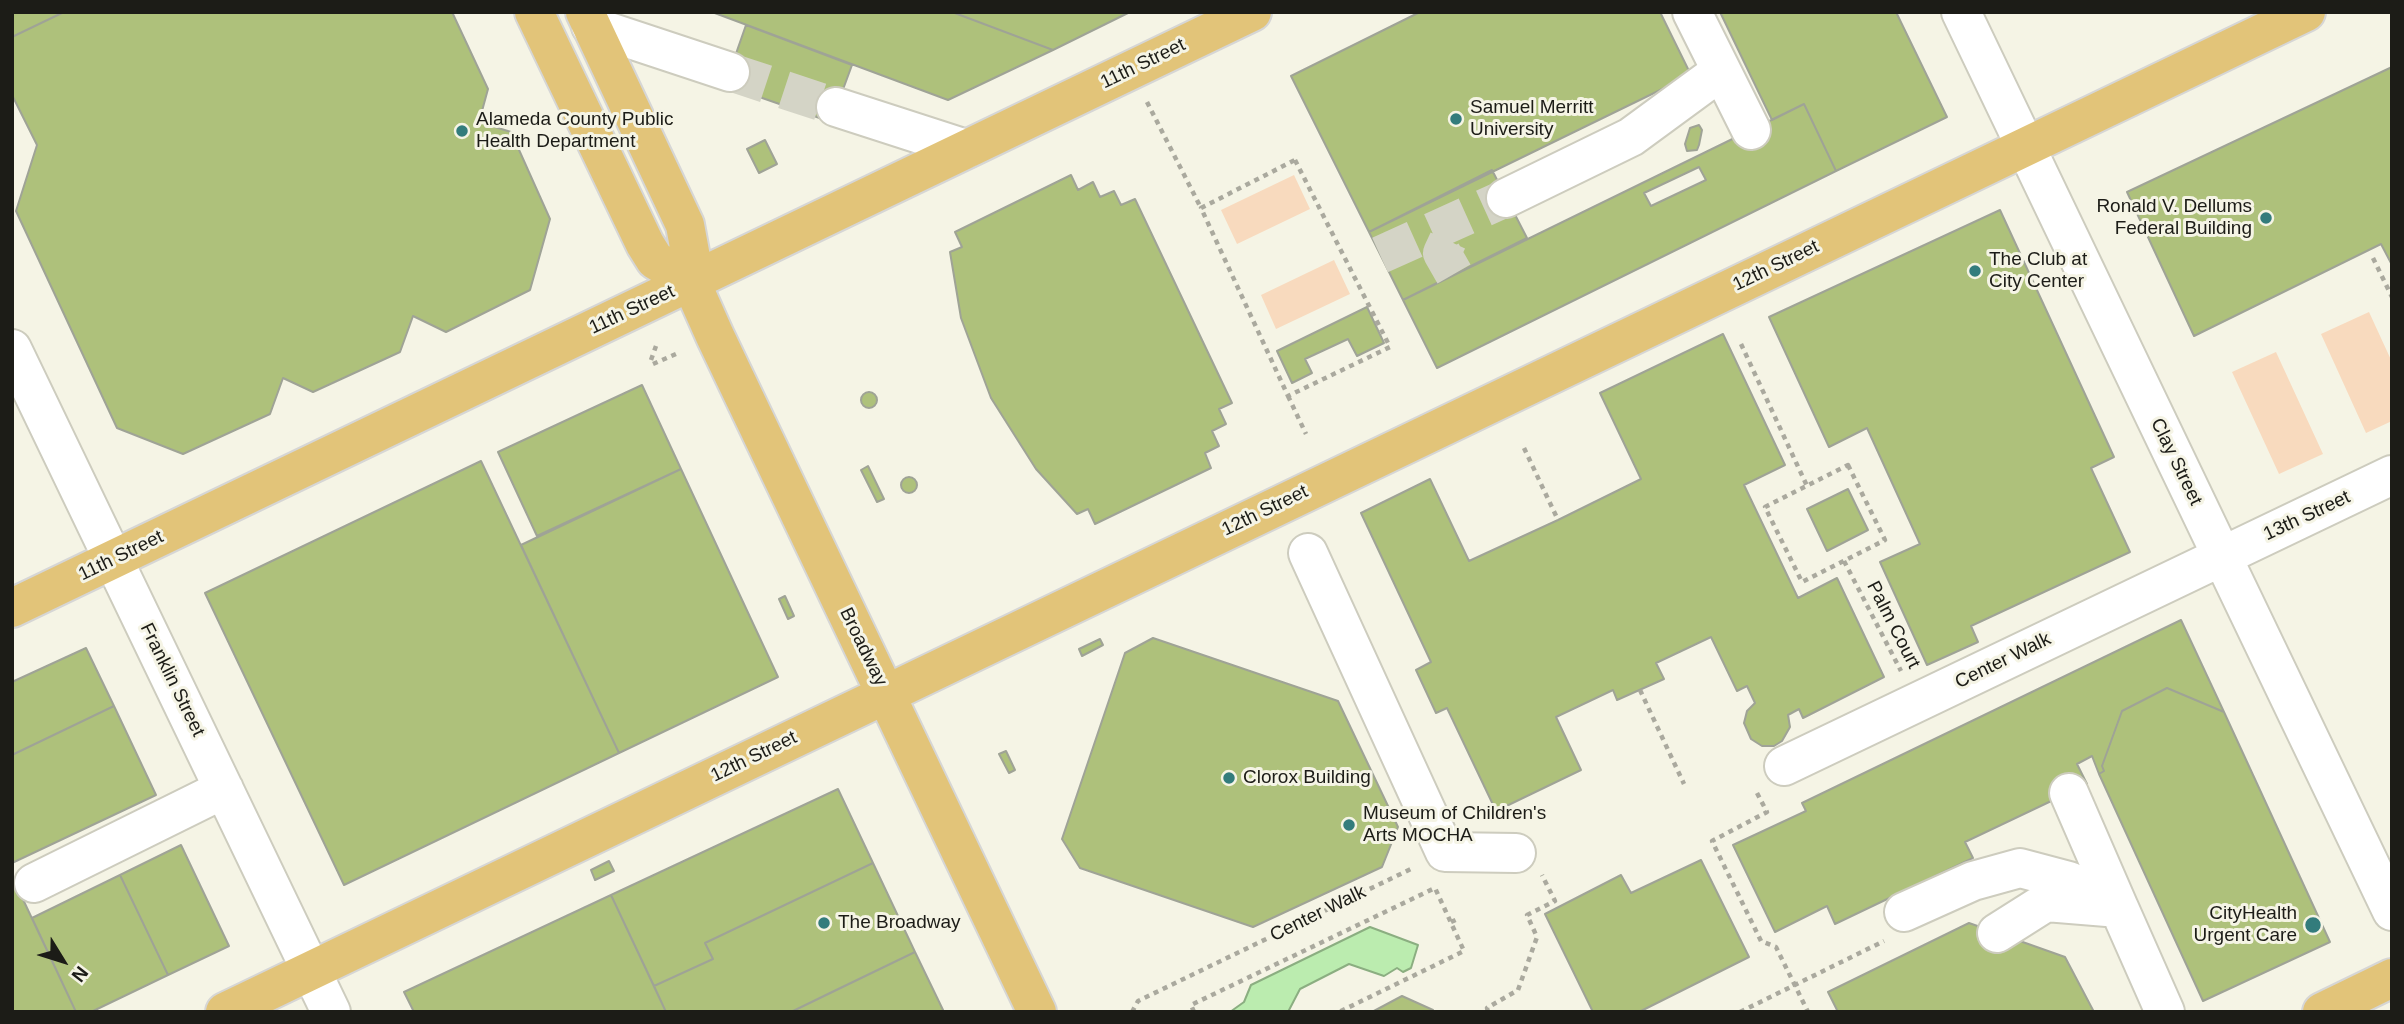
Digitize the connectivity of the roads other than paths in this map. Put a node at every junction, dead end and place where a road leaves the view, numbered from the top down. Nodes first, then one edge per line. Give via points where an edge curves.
1 (534, 12) edge
2 (1252, 12) edge
3 (1692, 12) edge
4 (1961, 12) edge
5 (2306, 12) edge
6 (588, 19) edge
7 (1721, 71) junction
8 (730, 72) tunnel mouth
9 (836, 107) tunnel mouth
10 (1751, 130) dead end
11 (2025, 146) junction
12 (966, 149) junction
13 (1506, 198) tunnel mouth
14 (691, 282) junction
15 (12, 349) edge
16 (2392, 475) edge
17 (1308, 553) dead end
18 (2222, 556) junction
19 (113, 559) junction
20 (12, 608) edge
21 (886, 693) junction
22 (1768, 774) road end
23 (224, 789) junction
24 (2068, 793) dead end
25 (1516, 853) dead end
26 (34, 883) dead end
27 (2119, 908) junction
28 (2392, 911) edge
29 (1899, 924) road end
30 (1997, 933) dead end
31 (311, 970) junction
32 (2392, 978) edge
33 (225, 1012) edge
34 (331, 1012) edge
35 (1037, 1012) edge
36 (2165, 1012) edge
37 (2322, 1012) edge

1 - 14 main road via 645,244 655,260
2 - 12 main road, 11th Street
3 - 7 street
4 - 11 street, Clay Street
5 - 11 main road, 12th Street
6 - 8 street
6 - 14 main road, Broadway via 685,225
7 - 10 street
7 - 13 street via 1631,137
9 - 12 street
11 - 18 street, Clay Street
11 - 21 main road, 12th Street
12 - 14 main road, 11th Street
14 - 19 main road, 11th Street
14 - 21 main road, Broadway
15 - 19 street, Franklin Street
16 - 18 street, 13th Street
17 - 25 street via 1445,852
18 - 22 street, Center Walk
18 - 28 street, Clay Street
19 - 20 main road, 11th Street
19 - 23 street, Franklin Street
21 - 31 main road, 12th Street
21 - 35 main road, Broadway
23 - 26 street
23 - 31 street, Franklin Street
24 - 27 street
27 - 29 street via 2069,881 2020,869 1973,881
27 - 30 street via 2046,902
27 - 36 street
31 - 33 main road, 12th Street
31 - 34 street, Franklin Street
32 - 37 main road

